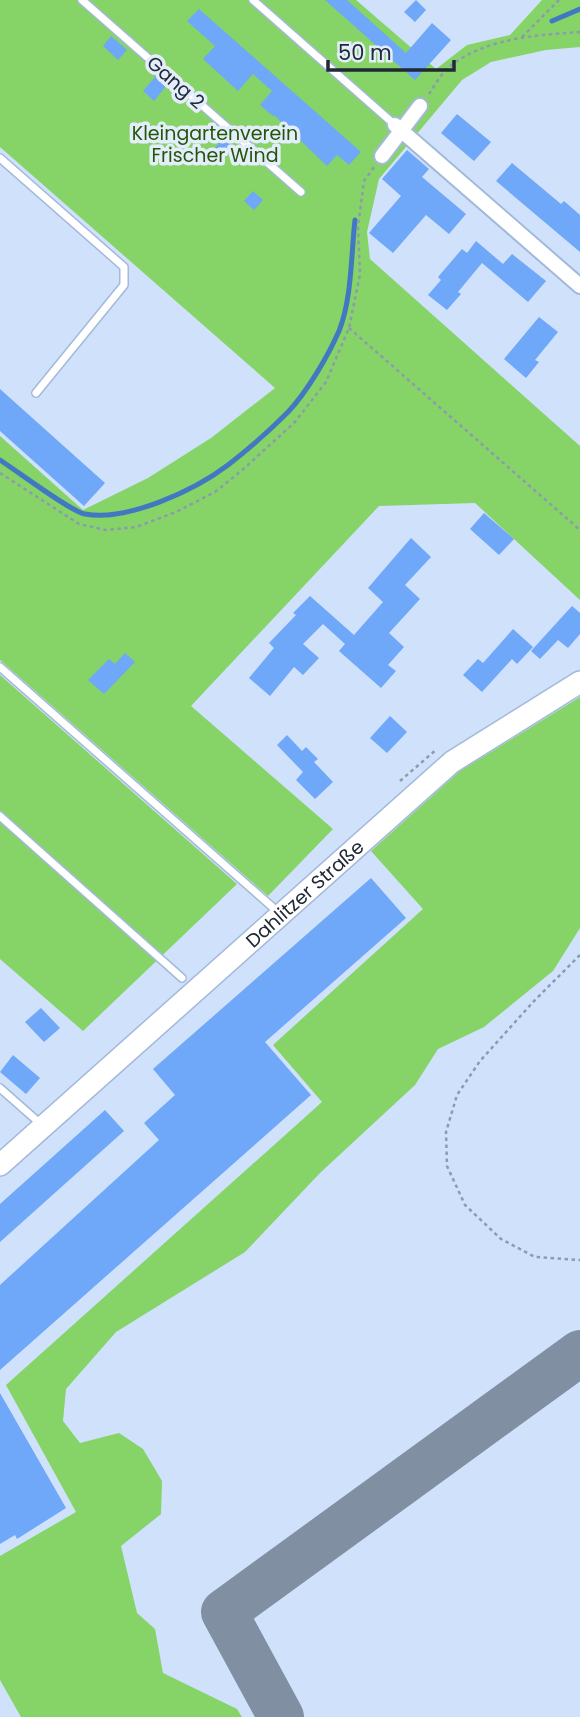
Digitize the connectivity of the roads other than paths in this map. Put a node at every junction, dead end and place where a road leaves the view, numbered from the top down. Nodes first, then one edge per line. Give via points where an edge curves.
1 (82, 0) edge
2 (253, 0) edge
3 (420, 106) road end
4 (399, 128) junction
5 (382, 156) road end
6 (0, 158) edge
7 (301, 192) dead end
8 (580, 286) edge
9 (36, 393) dead end
10 (0, 667) edge
11 (580, 682) edge
12 (0, 816) edge
13 (280, 914) junction
14 (182, 978) dead end
15 (0, 1088) edge
16 (44, 1126) junction
17 (0, 1165) edge

1 - 7 lane, Gang 2
2 - 4 lane
3 - 4 street
4 - 5 street
4 - 8 street
6 - 9 lane via 124,267 124,285
10 - 13 lane
11 - 13 street, Dahlitzer Straße via 452,762
12 - 14 lane
13 - 16 street, Dahlitzer Straße
15 - 16 lane
16 - 17 street, Dahlitzer Straße

